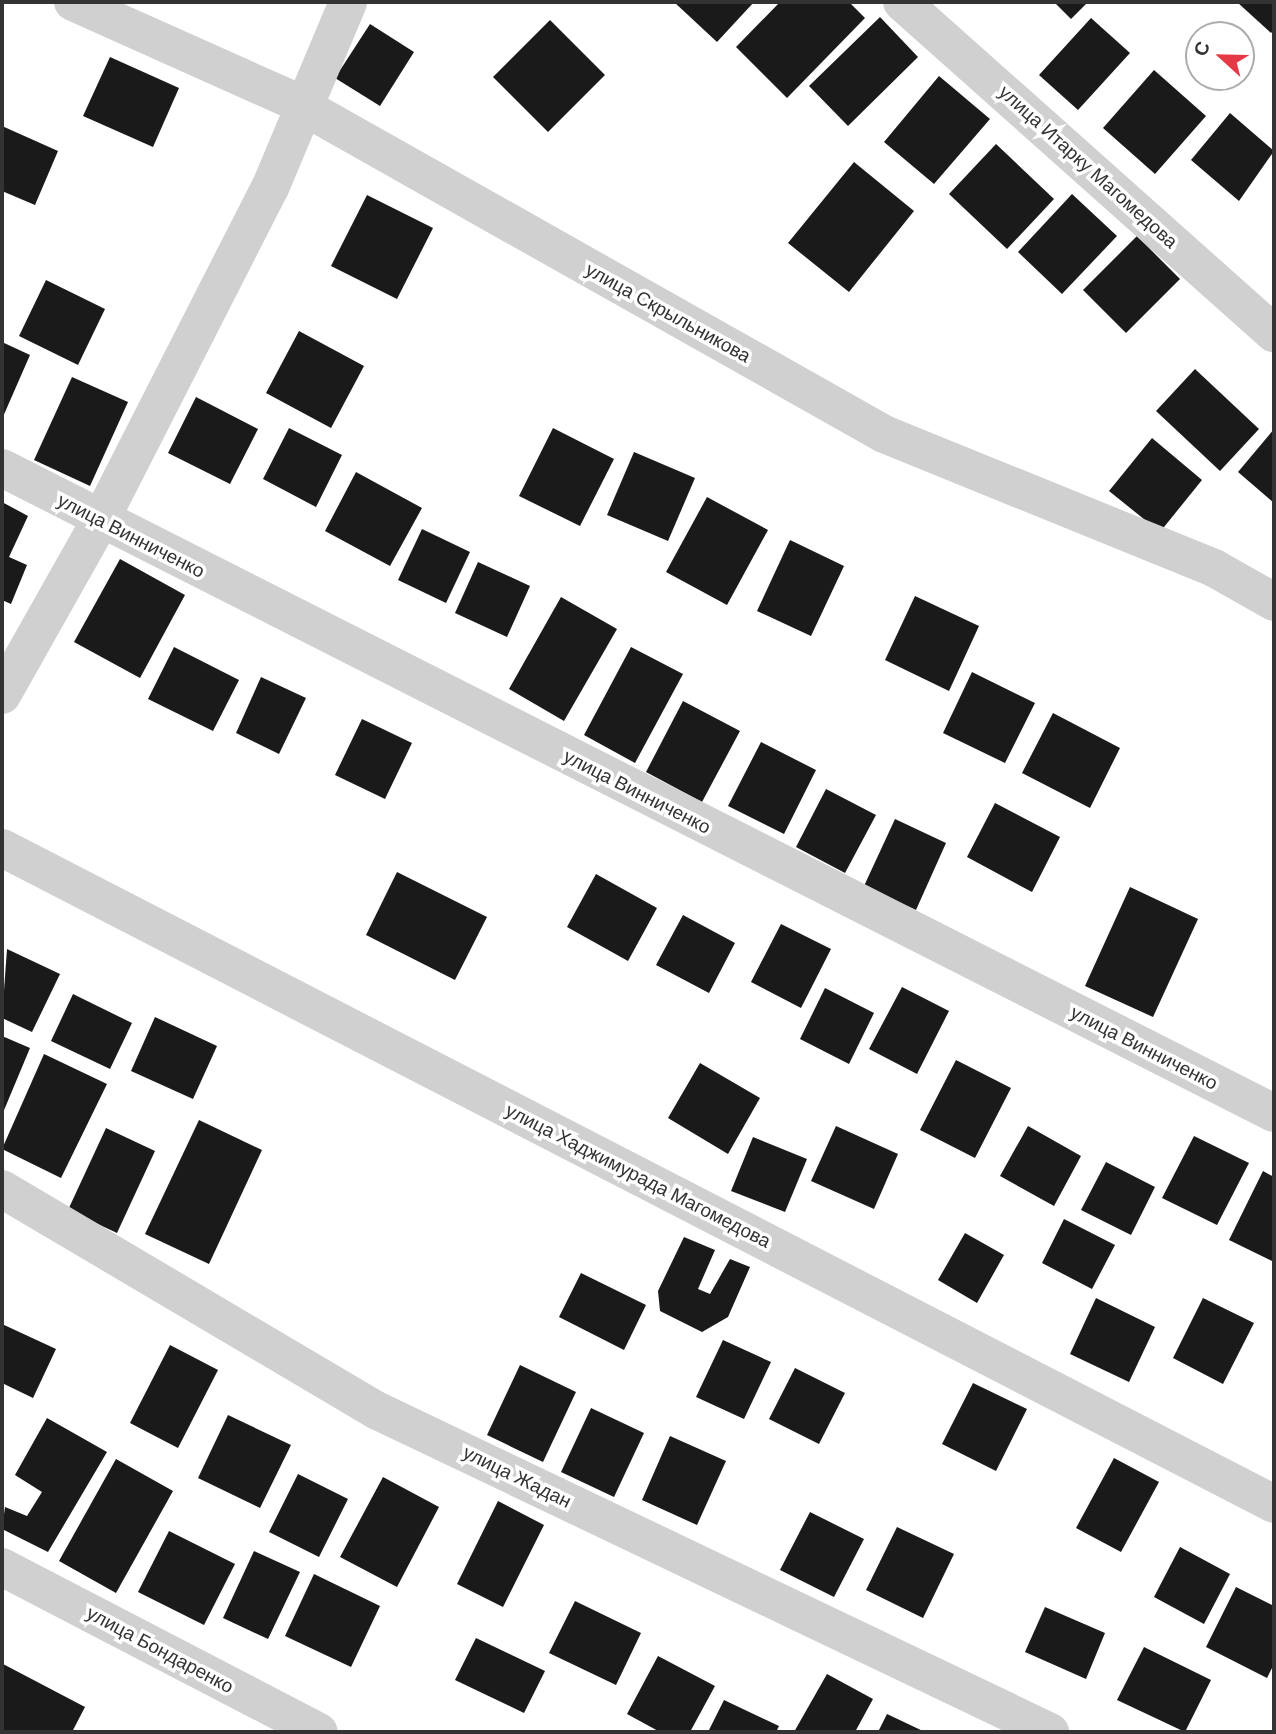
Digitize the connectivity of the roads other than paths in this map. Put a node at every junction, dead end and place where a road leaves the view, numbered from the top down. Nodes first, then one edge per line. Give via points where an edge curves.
1 (73, 2) edge
2 (348, 2) edge
3 (902, 2) edge
4 (303, 107) junction
5 (1274, 333) edge
6 (2, 468) edge
7 (100, 521) junction
8 (1274, 602) edge
9 (2, 695) edge
10 (2, 848) edge
11 (1274, 1113) edge
12 (2, 1189) edge
13 (1274, 1504) edge
14 (2, 1567) edge
15 (319, 1732) edge
16 (1050, 1732) edge

1 - 4 street, улица Скрыльникова
2 - 4 street
3 - 5 street, улица Итарку Магомедова
4 - 7 street via 270,188
4 - 8 street, улица Скрыльникова via 884,434 1213,568
6 - 7 street, улица Винниченко
7 - 9 street
7 - 11 street, улица Винниченко
10 - 13 street, улица Хаджимурада Магомедова
12 - 16 street, улица Жадан via 378,1411
14 - 15 street, улица Бондаренко

